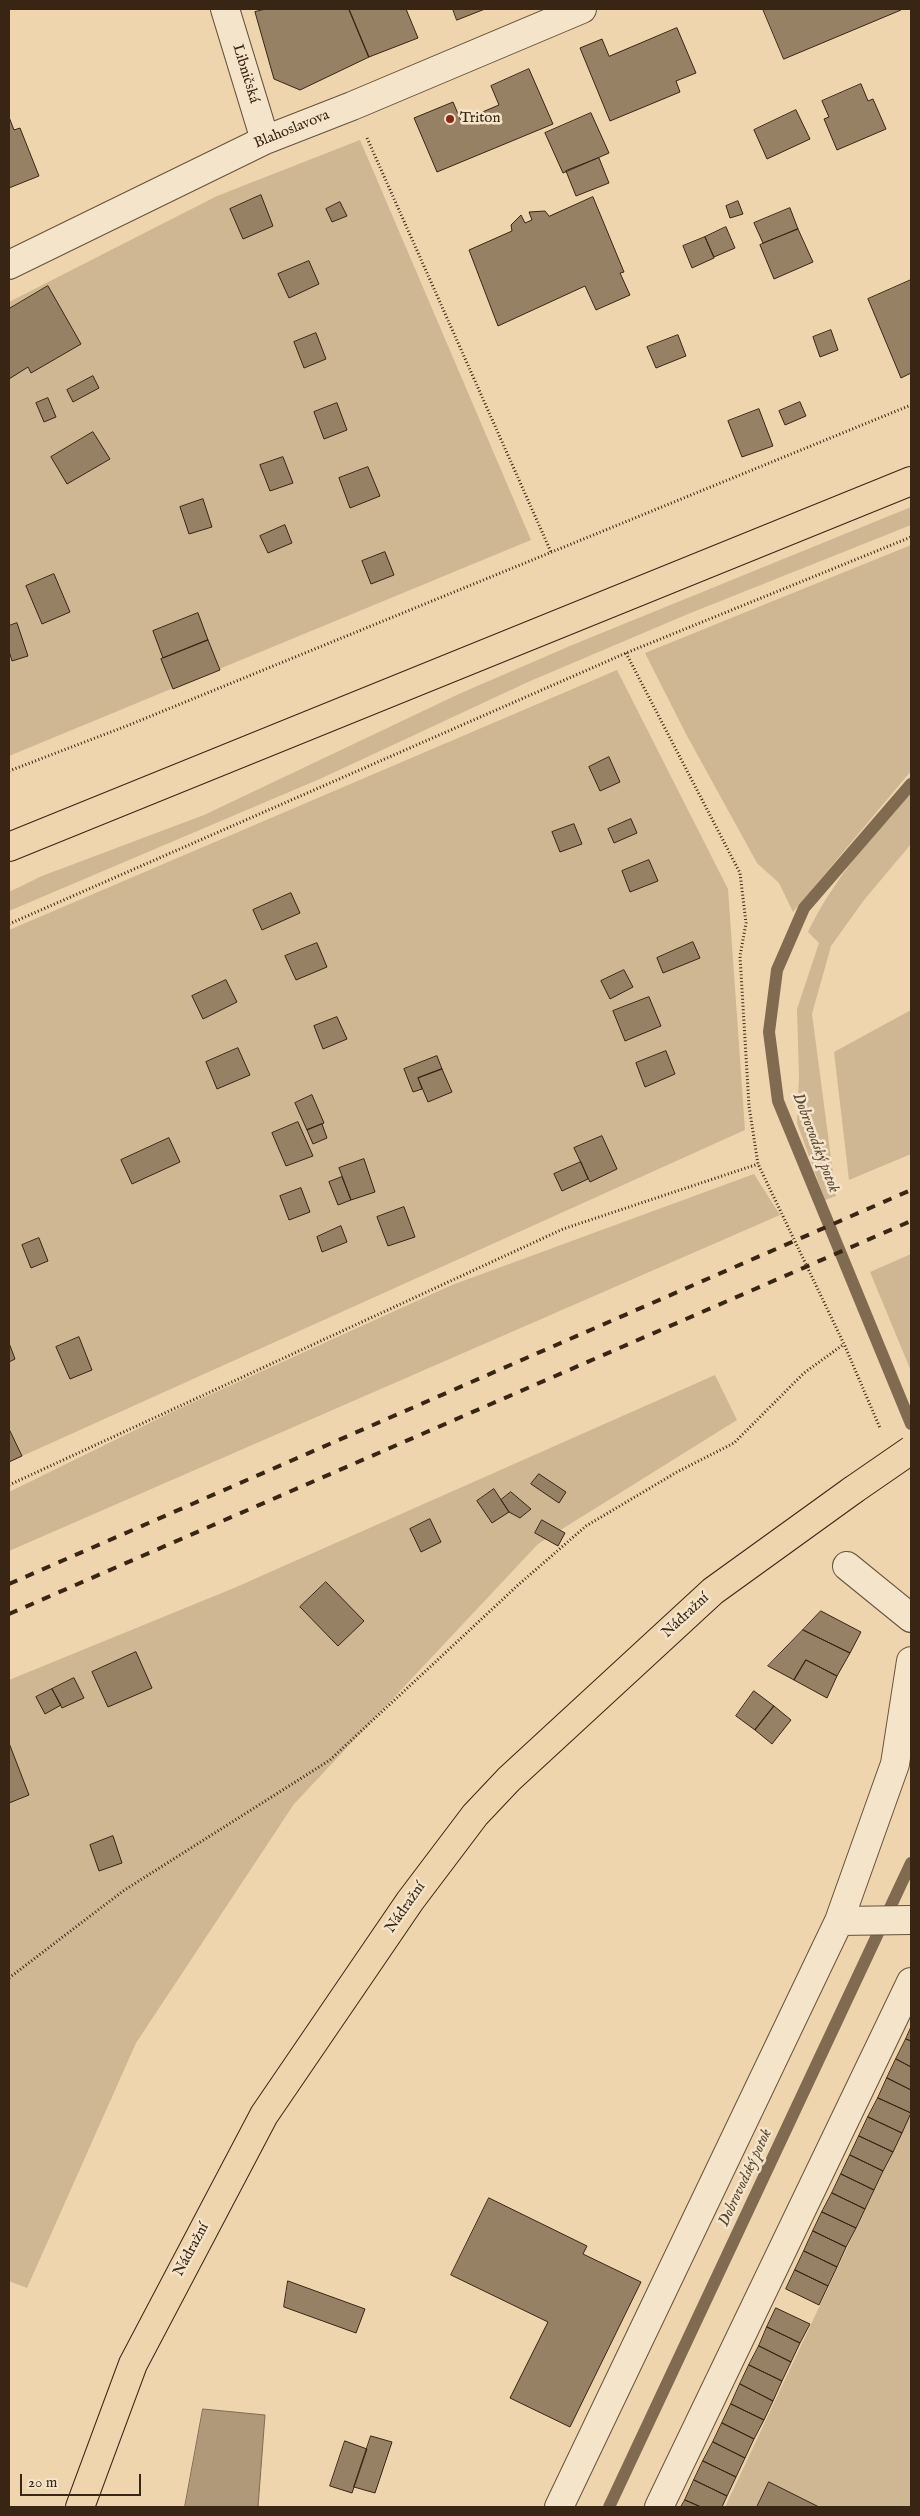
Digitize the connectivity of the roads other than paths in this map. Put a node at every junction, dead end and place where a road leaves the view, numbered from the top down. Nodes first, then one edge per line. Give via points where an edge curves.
1 (225, 9) edge
2 (582, 9) edge
3 (265, 140) junction
4 (9, 265) edge
5 (911, 481) edge
6 (9, 847) edge
7 (911, 1450) edge
8 (847, 1566) dead end
9 (911, 1618) edge
10 (911, 1661) edge
11 (911, 1920) edge
12 (845, 1921) junction
13 (911, 1982) edge
14 (80, 2507) edge
15 (559, 2507) edge
16 (659, 2507) edge

1 - 3 street, Libničská
2 - 3 street, Blahoslavova
3 - 4 street, Blahoslavova
5 - 6 main road
7 - 14 main road, Nádražní, bridge via 714,1591 516,1772 475,1815 410,1901 264,2115 133,2364
8 - 9 street
10 - 12 street via 895,1764
11 - 12 street
12 - 15 street
13 - 16 street

